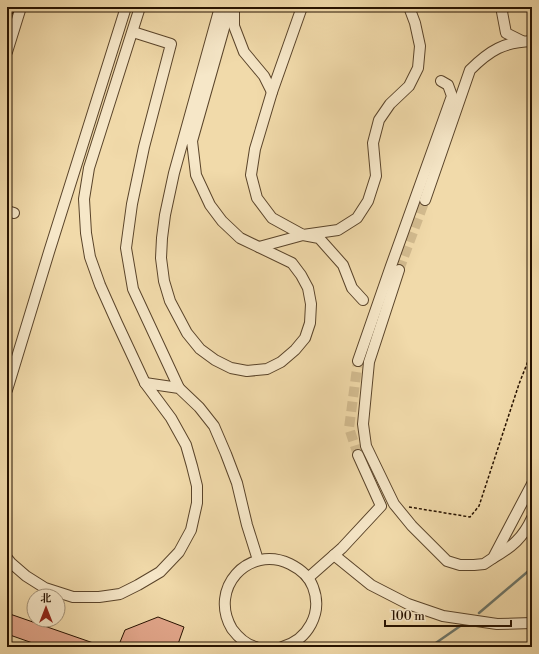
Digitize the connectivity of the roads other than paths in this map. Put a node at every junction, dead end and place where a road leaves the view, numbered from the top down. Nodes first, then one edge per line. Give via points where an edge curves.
1 (8, 7) edge
2 (21, 7) edge
3 (126, 7) edge
4 (140, 7) edge
5 (220, 7) edge
6 (230, 7) edge
7 (234, 7) edge
8 (302, 7) edge
9 (409, 7) edge
10 (504, 7) edge
11 (7, 10) edge
12 (132, 32) junction
13 (527, 41) edge
14 (7, 52) edge
15 (441, 82) dead end
16 (272, 92) junction
17 (452, 96) junction
18 (455, 112) junction
19 (425, 200) tunnel mouth
20 (303, 235) junction
21 (259, 247) junction
22 (399, 270) tunnel mouth
23 (363, 300) dead end
24 (358, 361) tunnel mouth
25 (145, 382) junction
26 (179, 388) junction
27 (7, 390) edge
28 (358, 455) tunnel mouth
29 (532, 484) edge
30 (394, 504) junction
31 (381, 506) junction
32 (532, 518) edge
33 (334, 555) junction
34 (7, 558) edge
35 (493, 558) junction
36 (258, 560) junction
37 (308, 578) junction
38 (532, 623) edge
39 (238, 643) edge
40 (256, 647) edge
41 (282, 647) edge

1 - 11 main road
2 - 14 street
3 - 27 street
4 - 12 street
5 - 21 street via 174,173 165,216 161,258 170,301 187,333 200,349 215,360 231,368 247,371 266,369 281,362 304,338 310,323 310,296 301,274 292,263
6 - 21 street via 192,141 196,175 210,205 222,221 240,238
7 - 16 street via 234,26 244,52 264,76
8 - 16 street
9 - 20 street via 420,46 418,68 409,86 378,120 373,143 376,176 368,201 357,218 338,230
10 - 13 street via 502,12 506,33
12 - 25 street via 89,168 84,199 90,257 100,285
12 - 26 street via 171,44 143,154 126,248 133,289
13 - 18 street via 499,47 481,59 470,70
15 - 17 street via 448,85
16 - 20 street via 255,149 251,175 257,198 272,218
17 - 18 street
17 - 24 street
18 - 19 street
20 - 21 street
20 - 23 street via 319,238 332,251 343,265 352,288
22 - 30 street via 369,362 363,424 366,446
25 - 26 street
25 - 34 street via 171,418 186,446 197,486 192,530 179,552 160,572 138,586 120,594 99,596 73,596 44,588 26,576
26 - 36 street via 214,426 237,484
28 - 31 street
29 - 35 street
30 - 31 street
30 - 35 street via 447,561 460,565 474,565 484,564
31 - 33 street
32 - 35 street via 512,547
33 - 37 street
33 - 38 street via 371,585 408,604 443,616 497,624
36 - 37 street via 280,559 300,569
36 - 39 street via 241,569 232,579 226,592 225,608 228,623 235,632
37 - 41 street via 316,605 313,621 306,634 292,644
39 - 40 street

